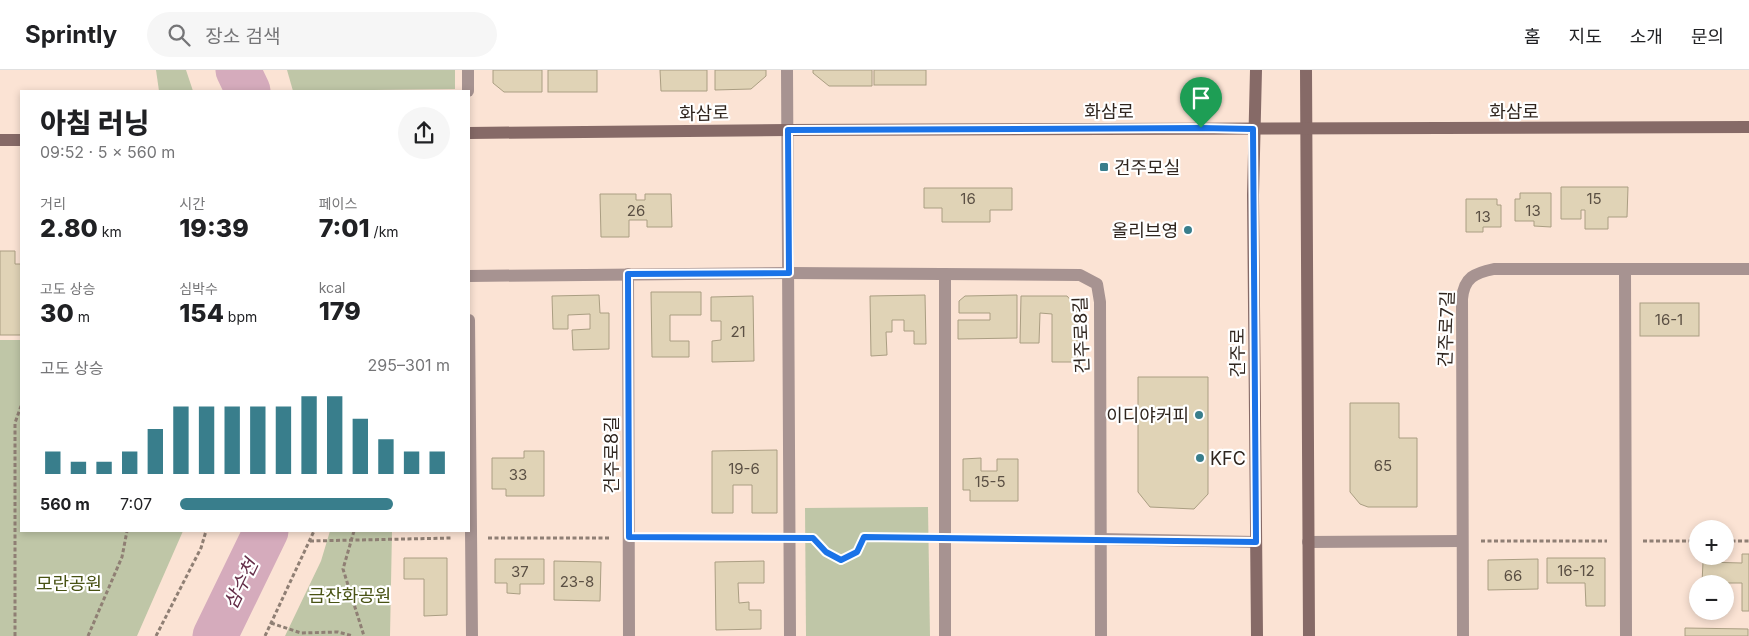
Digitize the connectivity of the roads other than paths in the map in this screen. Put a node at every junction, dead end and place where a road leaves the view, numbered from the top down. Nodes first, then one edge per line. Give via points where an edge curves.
1 (468, 70) edge
2 (787, 70) edge
3 (1256, 70) edge
4 (1306, 70) edge
5 (468, 90) edge
6 (1749, 127) edge
7 (1253, 129) junction
8 (1305, 129) junction
9 (788, 130) junction
10 (470, 133) edge
11 (0, 140) edge
12 (20, 140) edge
13 (1625, 269) junction
14 (1749, 269) edge
15 (789, 273) junction
16 (628, 274) junction
17 (945, 274) junction
18 (470, 276) edge
19 (470, 393) edge
20 (1101, 540) junction
21 (1462, 541) junction
22 (1256, 542) junction
23 (1308, 542) junction
24 (472, 636) edge
25 (629, 636) edge
26 (790, 636) edge
27 (945, 636) edge
28 (1101, 636) edge
29 (1257, 636) edge
30 (1309, 636) edge
31 (1463, 636) edge
32 (1626, 636) edge

1 - 5 street
2 - 9 street
3 - 7 street, 건주로
4 - 8 street
6 - 8 street, 화삼로
7 - 8 street, 화삼로
7 - 9 street, 화삼로
7 - 22 street, 건주로
8 - 23 street
9 - 10 street, 화삼로
9 - 15 street
11 - 12 street
13 - 14 street, 건주로7길
13 - 21 street, 건주로7길 via 1494,269 1469,277 1462,299
13 - 32 street
15 - 16 street, 건주로8길
15 - 17 street, 건주로8길
15 - 26 street
16 - 18 street, 건주로8길
16 - 25 street, 건주로8길
17 - 20 street, 건주로8길 via 1080,275 1097,284 1100,302
17 - 27 street
19 - 24 street
20 - 22 street
20 - 28 street, 건주로8길
21 - 23 street
21 - 31 street, 건주로7길
22 - 29 street, 건주로
23 - 30 street

